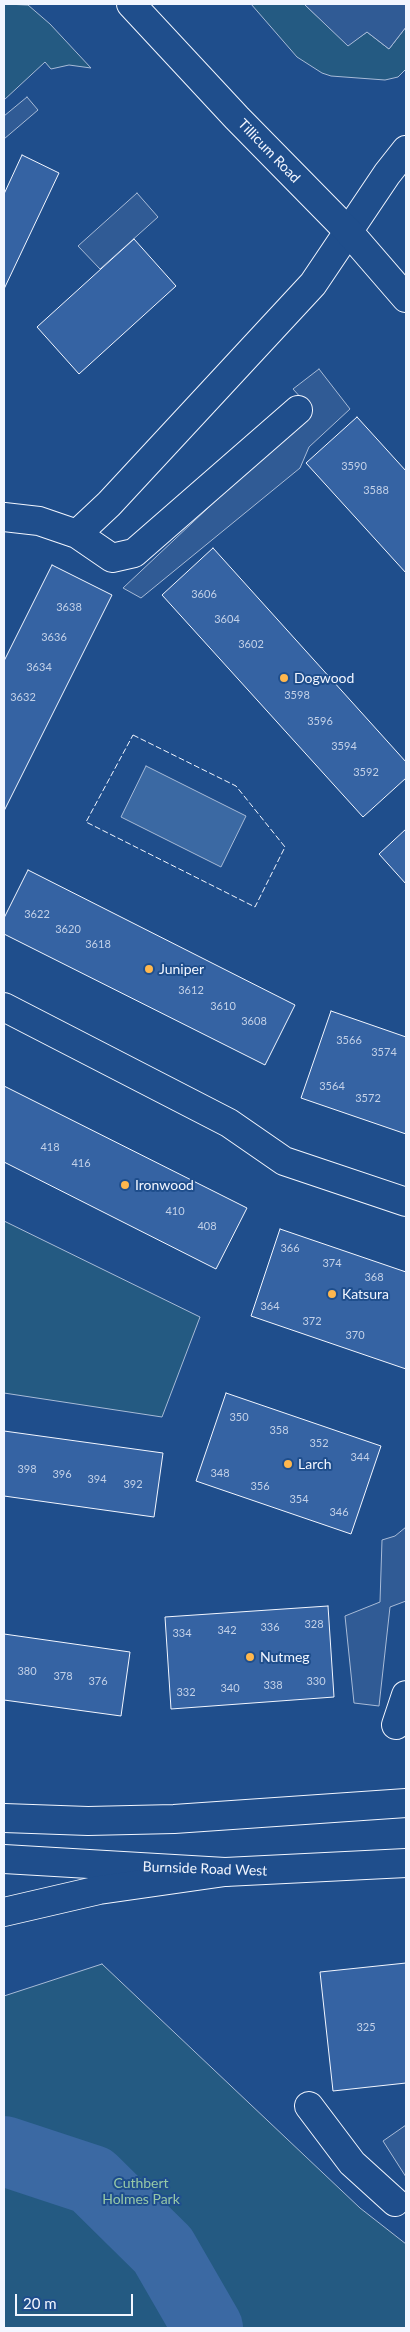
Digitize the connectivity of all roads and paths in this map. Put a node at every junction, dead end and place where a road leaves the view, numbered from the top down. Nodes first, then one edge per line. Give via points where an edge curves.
1 (131, 4) edge
2 (406, 150) edge
3 (348, 231) junction
4 (406, 298) edge
5 (298, 410) dead end
6 (4, 517) edge
7 (77, 534) junction
8 (4, 1006) edge
9 (406, 1202) edge
10 (406, 1695) edge
11 (396, 1726) dead end
12 (406, 1803) edge
13 (4, 1818) edge
14 (4, 1859) edge
15 (406, 1863) edge
16 (225, 1872) junction
17 (4, 1912) edge
18 (309, 2106) dead end
19 (396, 2202) dead end

1 - 3 main road, Tillicum Road
2 - 3 main road
3 - 4 main road, Tillicum Road
3 - 7 main road via 313,284 122,490
5 - 7 main road via 134,552 112,558
6 - 7 main road via 39,521
8 - 9 main road via 229,1124 284,1162
10 - 11 main road
12 - 13 main road via 174,1819 88,1821
14 - 16 main road, Burnside Road West
15 - 16 main road, Burnside Road West
16 - 17 main road via 99,1890
18 - 19 main road via 352,2163

